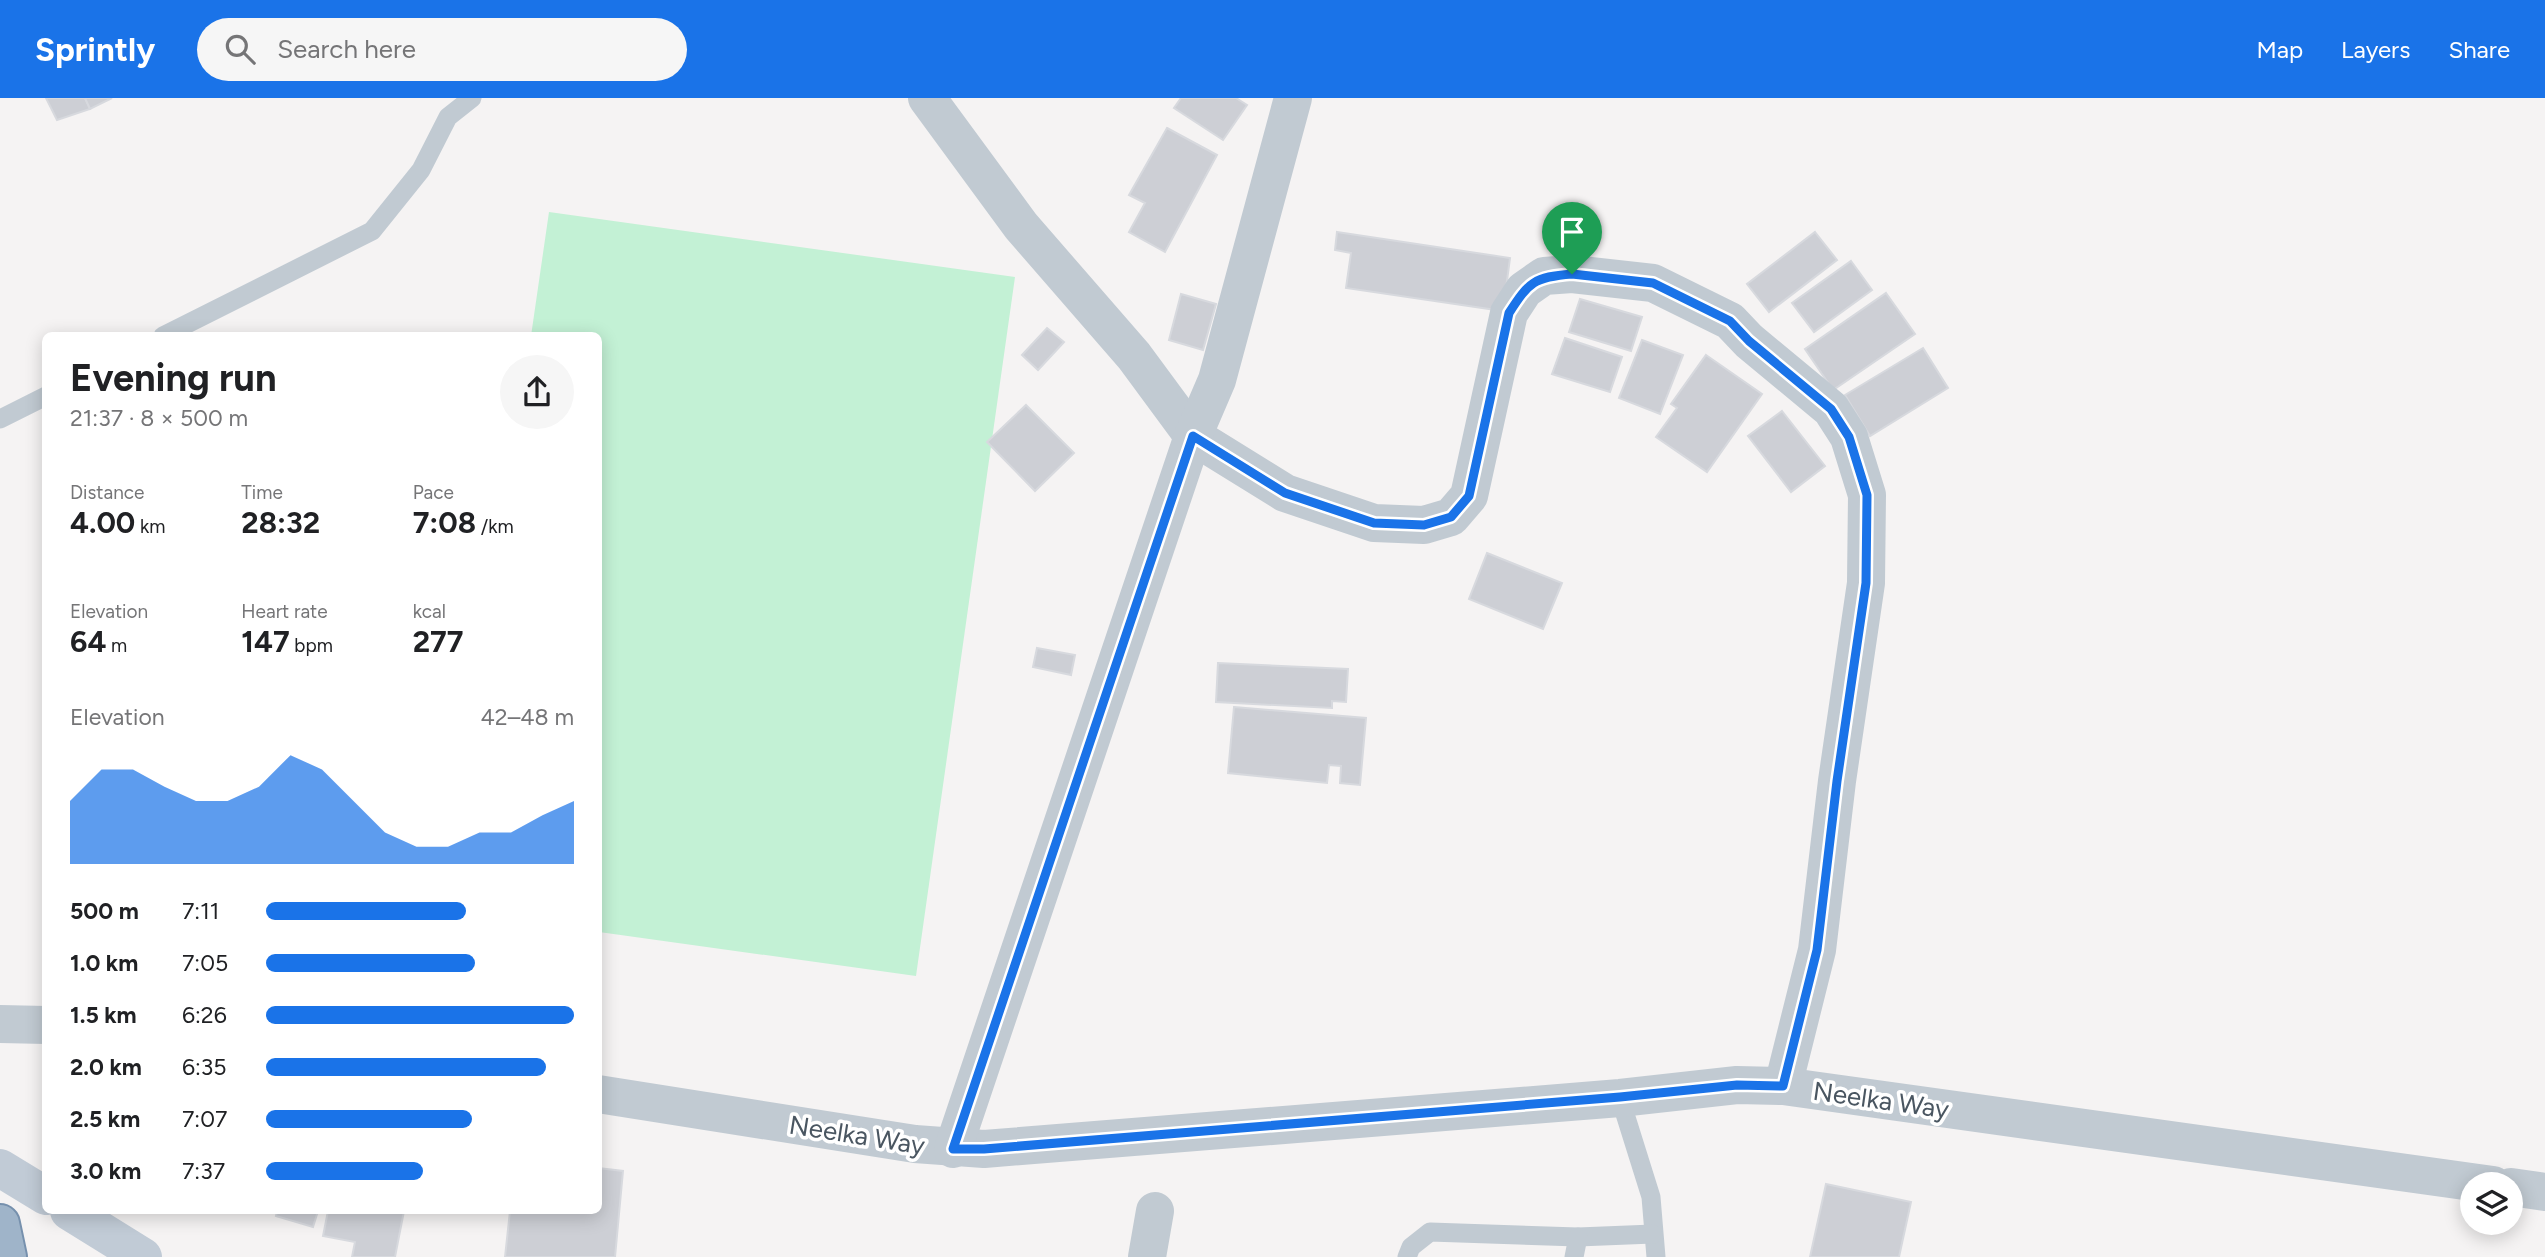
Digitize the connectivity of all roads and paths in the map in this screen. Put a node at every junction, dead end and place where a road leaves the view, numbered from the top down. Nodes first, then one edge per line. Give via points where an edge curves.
1 (472, 98) edge
2 (926, 98) edge
3 (1293, 98) edge
4 (171, 332) edge
5 (42, 398) edge
6 (0, 419) edge
7 (1193, 436) junction
8 (0, 1024) edge
9 (42, 1024) edge
10 (1783, 1086) junction
11 (602, 1095) edge
12 (1620, 1097) junction
13 (953, 1149) junction
14 (0, 1168) edge
15 (2460, 1180) edge
16 (2523, 1189) edge
17 (2545, 1192) edge
18 (42, 1194) edge
19 (1155, 1211) dead end
20 (74, 1214) edge
21 (0, 1224) edge
22 (1653, 1234) junction
23 (1578, 1237) junction
24 (7, 1257) edge
25 (143, 1257) edge
26 (1147, 1257) edge
27 (1406, 1257) edge
28 (1574, 1257) edge
29 (1656, 1257) edge

1 - 4 lane via 448,117 421,170 372,231
2 - 7 street via 1021,226 1134,356
3 - 7 street via 1217,380
5 - 6 lane
7 - 10 street via 1285,493 1374,523 1424,525 1451,517 1469,496 1509,313 1524,290 1544,276 1572,274 1653,283 1730,321 1831,409 1849,437 1867,495 1866,583 1817,950
7 - 13 street
8 - 9 street
10 - 12 street, Neelka Way via 1737,1085
10 - 15 street, Neelka Way
11 - 13 street, Neelka Way
12 - 13 street, Neelka Way
12 - 22 lane via 1651,1197
14 - 18 main road
16 - 17 street
19 - 26 street
20 - 25 main road
21 - 24 highway
22 - 23 lane
22 - 29 lane
23 - 27 lane via 1430,1232
23 - 28 lane

